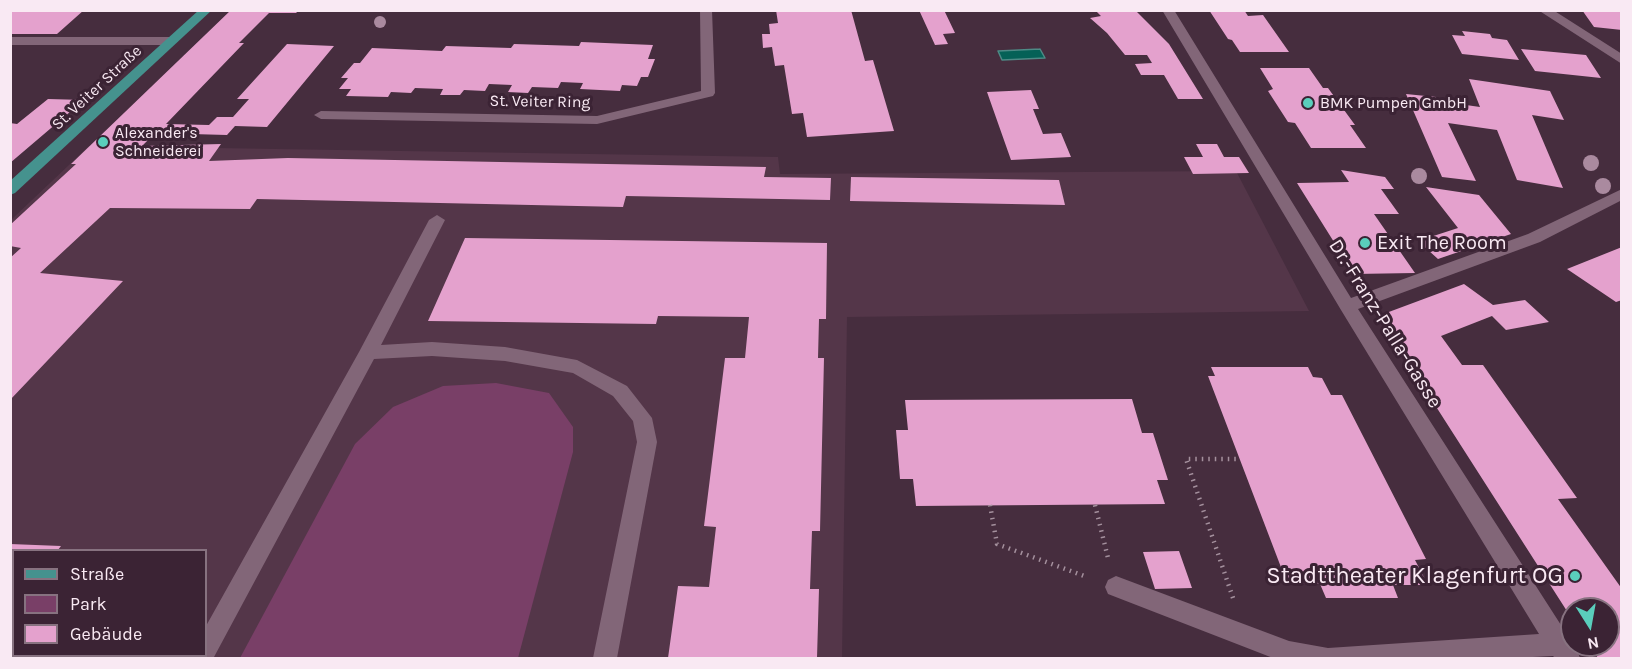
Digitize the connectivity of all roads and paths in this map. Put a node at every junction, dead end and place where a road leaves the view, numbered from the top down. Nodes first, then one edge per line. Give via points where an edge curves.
1 (206, 10) edge
2 (706, 10) edge
3 (1168, 10) edge
4 (1544, 10) edge
5 (10, 41) edge
6 (172, 41) junction
7 (1622, 60) edge
8 (321, 115) dead end
9 (10, 190) edge
10 (1622, 194) edge
11 (437, 220) dead end
12 (1347, 306) junction
13 (368, 352) junction
14 (1240, 459) dead end
15 (990, 505) dead end
16 (1095, 505) dead end
17 (1116, 587) junction
18 (1245, 635) junction
19 (1560, 646) edge
20 (207, 647) edge
21 (1560, 651) edge
22 (605, 658) edge
23 (1323, 658) edge
24 (1332, 658) edge

1 - 6 main road, St. Veiter Straße
2 - 8 street, St. Veiter Ring via 708,93 597,120
3 - 12 street, Dr.-Franz-Palla-Gasse
4 - 7 street
5 - 6 street
6 - 9 main road, St. Veiter Straße
10 - 12 street via 1534,238
11 - 13 street
12 - 19 street, Dr.-Franz-Palla-Gasse
13 - 20 street
13 - 22 street via 432,349 505,354 577,367 620,391 642,418 647,442
14 - 18 path via 1186,459
15 - 17 path via 997,544
16 - 17 path
17 - 18 street
18 - 23 street via 1289,653
21 - 24 street

